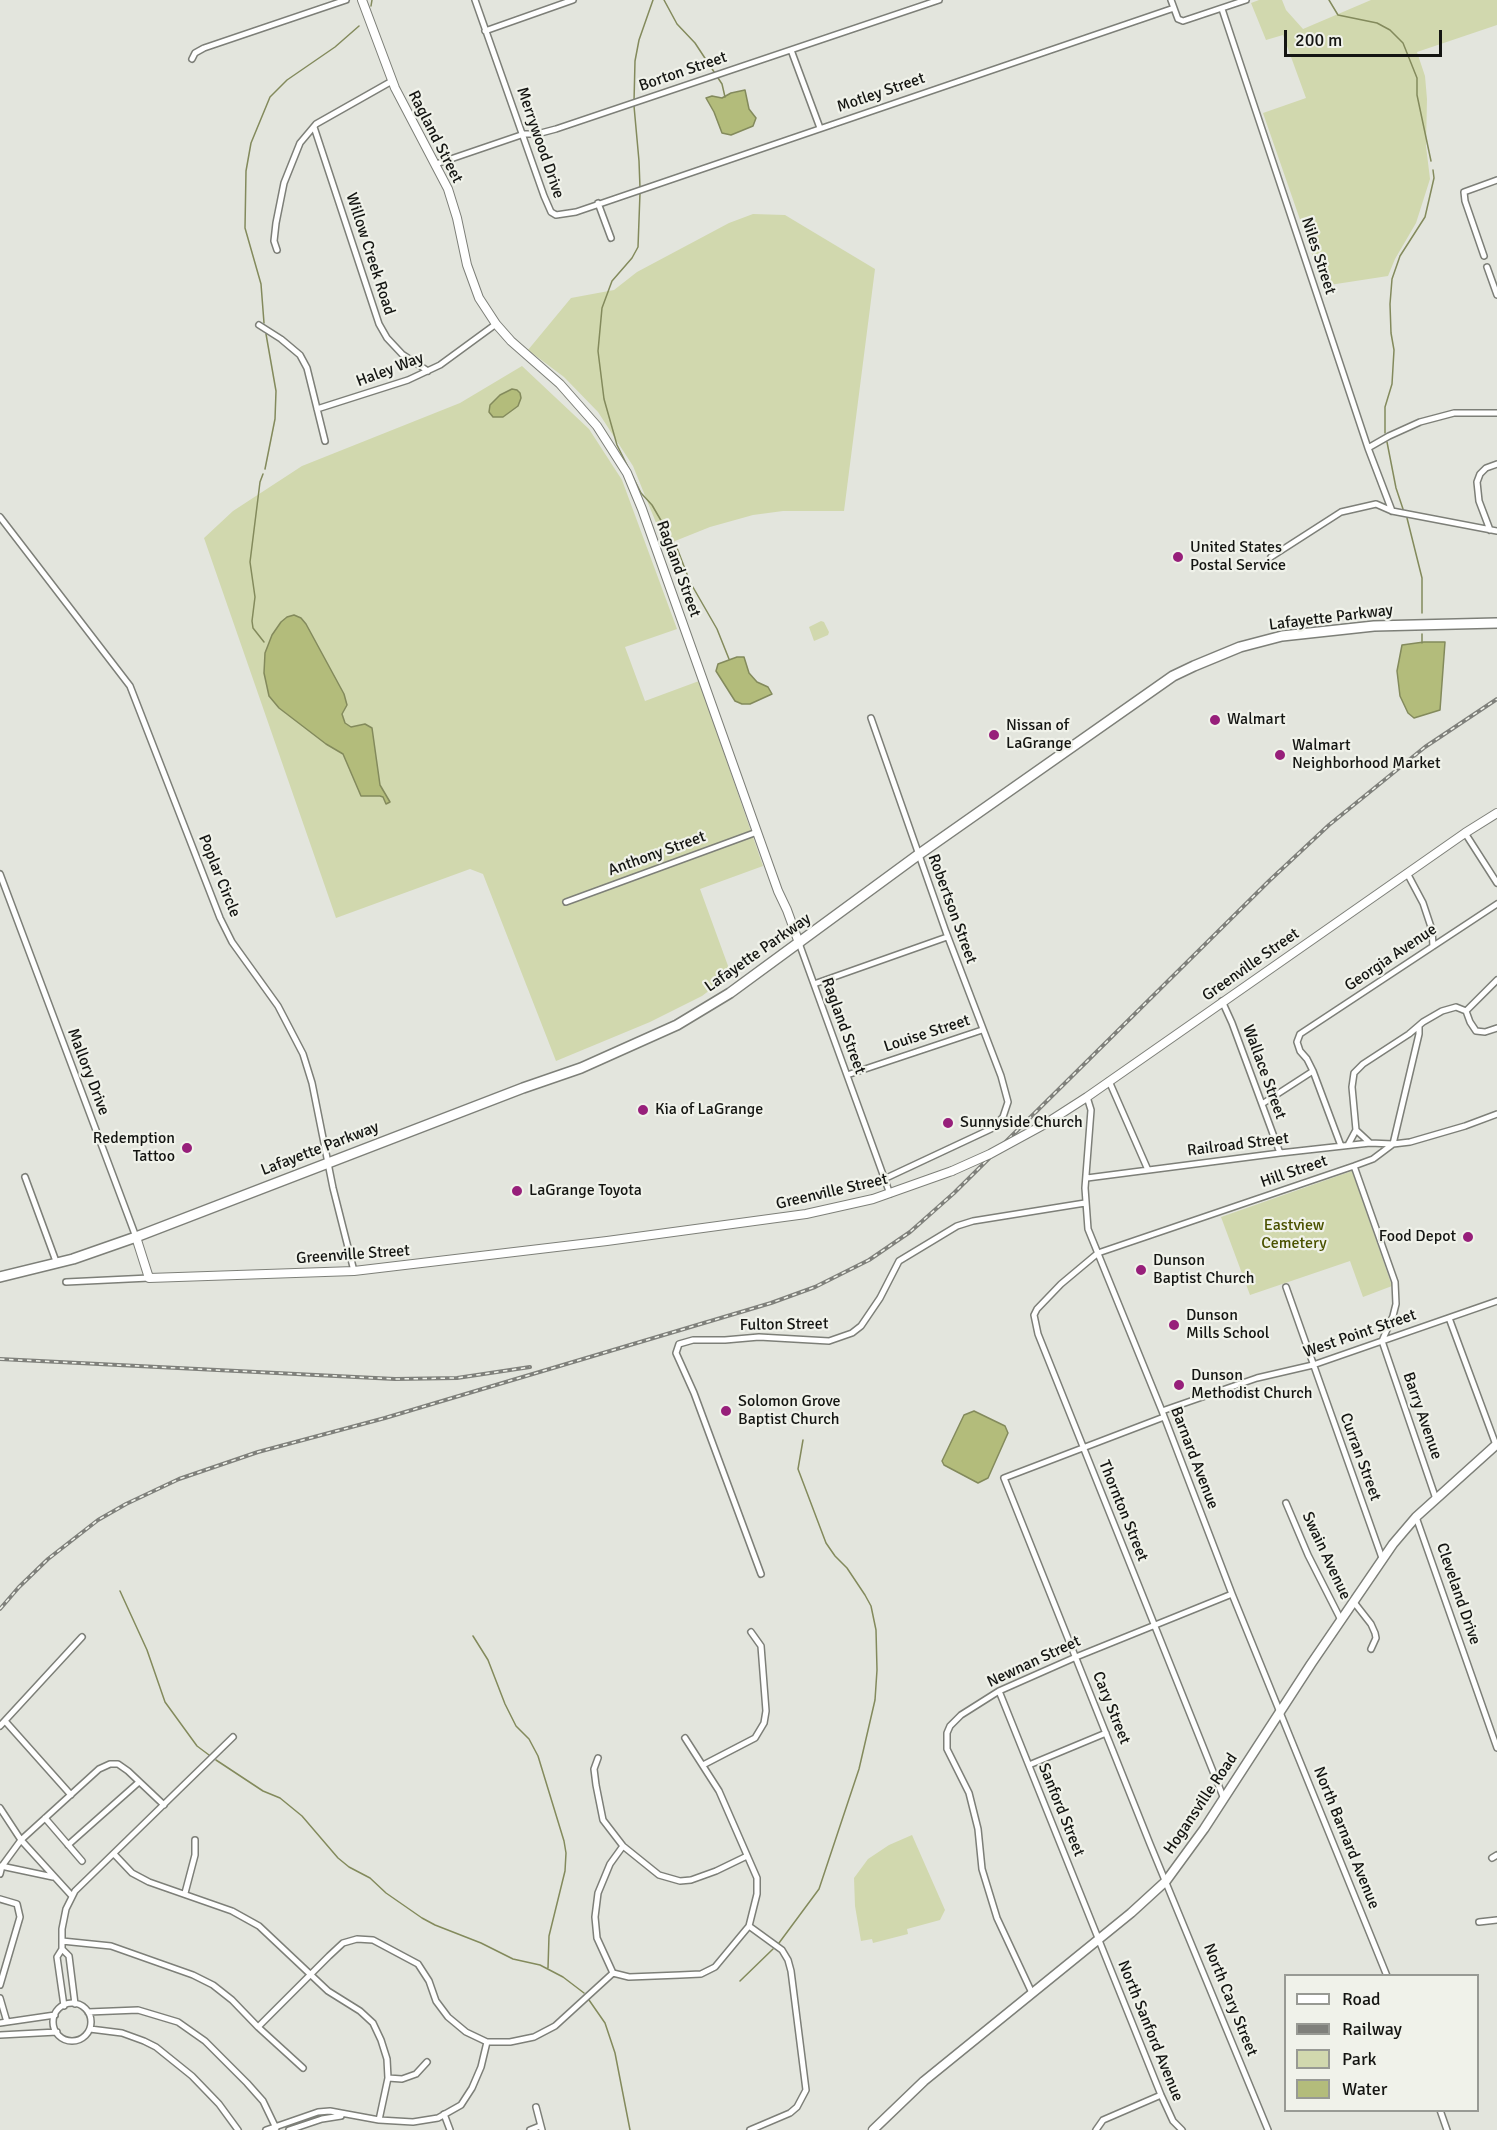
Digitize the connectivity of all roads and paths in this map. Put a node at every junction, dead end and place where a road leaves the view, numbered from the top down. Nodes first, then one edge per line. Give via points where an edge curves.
1 (346, 0) edge
2 (362, 0) edge
3 (475, 0) edge
4 (573, 0) edge
5 (939, 0) edge
6 (1171, 0) edge
7 (1246, 0) edge
8 (1225, 5) edge
9 (1174, 8) junction
10 (485, 31) junction
11 (791, 50) junction
12 (192, 59) dead end
13 (392, 81) junction
14 (314, 127) junction
15 (820, 128) junction
16 (524, 134) junction
17 (436, 164) junction
18 (1497, 180) edge
19 (598, 203) junction
20 (611, 238) dead end
21 (277, 250) dead end
22 (1484, 256) dead end
23 (1487, 267) dead end
24 (1497, 295) edge
25 (496, 324) junction
26 (259, 325) dead end
27 (428, 371) junction
28 (317, 409) junction
29 (1497, 413) edge
30 (325, 441) dead end
31 (1368, 448) junction
32 (1497, 464) edge
33 (1392, 511) junction
34 (0, 517) edge
35 (1490, 530) junction
36 (1497, 531) edge
37 (1271, 557) dead end
38 (1497, 623) edge
39 (871, 718) dead end
40 (1497, 813) edge
41 (757, 832) junction
42 (1465, 833) junction
43 (918, 855) junction
44 (1407, 873) junction
45 (0, 874) edge
46 (1497, 883) edge
47 (566, 902) dead end
48 (1497, 904) edge
49 (947, 937) junction
50 (799, 944) junction
51 (1433, 945) junction
52 (1497, 980) edge
53 (814, 984) junction
54 (1222, 1001) junction
55 (1466, 1011) junction
56 (1419, 1026) junction
57 (1497, 1028) edge
58 (982, 1030) junction
59 (1313, 1071) junction
60 (847, 1075) junction
61 (1109, 1081) junction
62 (1087, 1097) junction
63 (1262, 1104) junction
64 (1497, 1114) edge
65 (1356, 1130) junction
66 (1370, 1143) junction
67 (1393, 1144) junction
68 (1344, 1146) junction
69 (1280, 1153) junction
70 (328, 1163) junction
71 (1354, 1166) junction
72 (1148, 1170) junction
73 (25, 1177) dead end
74 (1087, 1178) junction
75 (884, 1179) junction
76 (890, 1194) junction
77 (1085, 1203) junction
78 (136, 1237) junction
79 (1098, 1253) junction
80 (57, 1264) junction
81 (354, 1271) junction
82 (0, 1277) edge
83 (149, 1278) junction
84 (66, 1282) dead end
85 (1286, 1287) dead end
86 (1497, 1301) edge
87 (1449, 1318) junction
88 (1382, 1341) junction
89 (1313, 1365) junction
90 (1163, 1414) junction
91 (1497, 1445) edge
92 (1083, 1446) junction
93 (1004, 1478) joint
94 (1436, 1499) junction
95 (1286, 1503) dead end
96 (1416, 1517) junction
97 (1382, 1558) junction
98 (760, 1574) dead end
99 (1232, 1594) junction
100 (1353, 1601) junction
101 (1341, 1620) junction
102 (1155, 1626) junction
103 (751, 1632) dead end
104 (81, 1637) dead end
105 (1371, 1649) dead end
106 (1076, 1657) junction
107 (999, 1691) junction
108 (1280, 1712) junction
109 (5, 1720) junction
110 (0, 1726) edge
111 (1106, 1733) junction
112 (233, 1737) dead end
113 (685, 1738) dead end
114 (1497, 1748) edge
115 (598, 1758) dead end
116 (703, 1765) junction
117 (1029, 1765) junction
118 (139, 1782) junction
119 (71, 1795) junction
120 (1224, 1798) junction
121 (164, 1805) junction
122 (0, 1808) edge
123 (45, 1818) junction
124 (21, 1840) junction
125 (195, 1840) dead end
126 (68, 1845) junction
127 (623, 1846) junction
128 (114, 1854) junction
129 (747, 1856) junction
130 (82, 1862) dead end
131 (1, 1866) edge
132 (0, 1874) edge
133 (55, 1877) junction
134 (1166, 1881) junction
135 (185, 1893) junction
136 (72, 1896) junction
137 (0, 1899) edge
138 (1497, 1920) edge
139 (1479, 1922) dead end
140 (749, 1926) junction
141 (1098, 1939) junction
142 (62, 1941) junction
143 (62, 1949) junction
144 (0, 1951) edge
145 (9, 1954) junction
146 (613, 1973) junction
147 (311, 1974) junction
148 (1386, 1974) edge
149 (0, 1985) edge
150 (1032, 1993) junction
151 (0, 1998) edge
152 (75, 2004) junction
153 (64, 2006) junction
154 (88, 2012) junction
155 (55, 2015) junction
156 (7, 2022) junction
157 (0, 2023) edge
158 (258, 2027) junction
159 (90, 2029) junction
160 (57, 2032) junction
161 (0, 2035) edge
162 (487, 2042) junction
163 (427, 2062) dead end
164 (303, 2068) dead end
165 (387, 2078) junction
166 (1161, 2095) junction
167 (536, 2107) dead end
168 (1441, 2112) edge
169 (444, 2114) junction
170 (346, 2115) junction
171 (379, 2120) junction
172 (276, 2128) edge
173 (541, 2128) edge
174 (238, 2130) edge
175 (266, 2130) edge
176 (289, 2130) edge
177 (450, 2130) edge
178 (530, 2130) edge
179 (750, 2130) edge
180 (873, 2130) edge
181 (1096, 2130) edge
182 (1182, 2130) edge
183 (1268, 2130) edge
184 (1447, 2130) edge

1 - 12 street via 204,48 195,52
2 - 13 street, Ragland Street
3 - 10 street, Merrywood Drive
4 - 10 street
5 - 11 street, Borton Street
6 - 9 street
7 - 8 street
8 - 9 street via 1183,21
8 - 31 street, Niles Street
9 - 15 street, Motley Street
10 - 16 street, Merrywood Drive
11 - 15 street
11 - 16 street, Borton Street via 556,129
13 - 14 street
13 - 17 street, Ragland Street
14 - 21 street via 300,144 284,183 274,241
14 - 27 street, Willow Creek Road via 379,324 402,354
15 - 19 street, Motley Street
16 - 17 street, Borton Street
16 - 19 street, Merrywood Drive via 551,212 563,214
17 - 25 street, Ragland Street via 448,189 479,298
18 - 22 street via 1464,192
19 - 20 street
23 - 24 street
25 - 27 street, Haley Way
25 - 41 street, Ragland Street via 560,384 597,426 627,473
26 - 28 street via 300,355
27 - 28 street, Haley Way
28 - 30 street
29 - 31 street via 1454,413 1420,422
31 - 33 street, Niles Street
32 - 35 street via 1486,468 1477,482 1479,501
33 - 35 street
33 - 37 street via 1376,504 1341,512
34 - 70 street, Poplar Circle via 130,686 220,918 232,942 278,1006 303,1054
35 - 36 street
38 - 43 highway, Lafayette Parkway via 1374,626 1282,636 1240,647 1173,676
39 - 43 street, Robertson Street
40 - 42 street, Greenville Street
41 - 47 street, Anthony Street
41 - 50 street, Ragland Street
42 - 44 street, Greenville Street
42 - 46 street
43 - 49 street, Robertson Street
43 - 50 highway, Lafayette Parkway
44 - 51 street via 1423,903
44 - 54 street, Greenville Street
45 - 78 street, Mallory Drive
48 - 51 street, Georgia Avenue
49 - 53 street
49 - 58 street, Robertson Street
50 - 53 street, Ragland Street
50 - 70 highway, Lafayette Parkway via 730,993 657,1035 581,1068
51 - 59 street, Georgia Avenue via 1300,1034 1300,1051
52 - 55 street
53 - 60 street, Ragland Street
54 - 61 street, Greenville Street
54 - 63 street, Wallace Street
55 - 56 street via 1456,1007 1442,1011
55 - 57 street via 1476,1031
56 - 65 street via 1354,1073
56 - 67 street
58 - 60 street, Louise Street
58 - 75 street, Robertson Street via 1008,1097 999,1123
59 - 63 street
59 - 68 street
60 - 75 street, Ragland Street
61 - 62 street, Greenville Street
61 - 72 street
62 - 74 street, Barnard Avenue via 1091,1110
62 - 76 street, Greenville Street, bridge via 990,1154
63 - 69 street, Wallace Street
64 - 67 street, Hill Street via 1429,1138
65 - 66 street
65 - 68 street
66 - 67 street, Railroad Street
66 - 68 street, Railroad Street
67 - 71 street, Hill Street via 1373,1159
68 - 69 street, Railroad Street
69 - 72 street, Railroad Street
70 - 78 highway, Lafayette Parkway
70 - 81 street, Poplar Circle
71 - 79 street, Hill Street
71 - 88 street via 1395,1282 1396,1304
72 - 74 street, Railroad Street
73 - 80 street
74 - 77 street, Barnard Avenue
75 - 76 street, Ragland Street
76 - 81 street, Greenville Street via 779,1218
77 - 79 street, Barnard Avenue via 1088,1229
77 - 98 street, Fulton Street via 957,1226 899,1261 861,1326 829,1341 759,1337 679,1344 676,1353
78 - 80 highway, Lafayette Parkway
78 - 83 street, Mallory Drive
79 - 90 street, Barnard Avenue
79 - 92 street, Thornton Street via 1061,1284 1034,1315
80 - 82 highway, Lafayette Parkway
81 - 83 street, Greenville Street
83 - 84 street, Greenville Street
85 - 89 street, Curran Street
86 - 87 street, West Point Street
87 - 88 street, West Point Street
87 - 91 street
88 - 89 street, West Point Street
88 - 94 street, Barry Avenue
89 - 90 street, West Point Street via 1257,1378
89 - 97 street, Curran Street
90 - 92 street, West Point Street
90 - 99 street, Barnard Avenue
91 - 94 main road, Hogansville Road
92 - 93 street, West Point Street
92 - 102 street, Thornton Street
93 - 106 street, Cary Street
94 - 96 main road, Hogansville Road
95 - 101 street, Swain Avenue
96 - 97 main road, Hogansville Road
96 - 114 street, Cleveland Drive
97 - 100 main road, Hogansville Road
99 - 102 street, Newnan Street
99 - 108 street, Barnard Avenue
100 - 101 main road, Hogansville Road
100 - 105 street via 1375,1633
101 - 108 main road, Hogansville Road
102 - 106 street, Newnan Street
102 - 120 street, Thornton Street
103 - 116 street via 761,1646 764,1723 750,1741
104 - 109 street
106 - 107 street, Newnan Street
106 - 111 street, Cary Street
107 - 117 street, Sanford Street
107 - 150 street, Newnan Street via 954,1721 946,1743 972,1802 982,1869 997,1918
108 - 120 main road, Hogansville Road
108 - 148 street, North Barnard Avenue
109 - 110 street
109 - 119 street
111 - 117 street
111 - 134 street, Cary Street
112 - 121 street
113 - 116 street
115 - 127 street via 594,1769 597,1801 603,1820
116 - 129 street via 719,1791
117 - 141 street, Sanford Street
118 - 119 street via 118,1764 110,1764
118 - 121 street
118 - 126 street
119 - 123 street
120 - 134 main road, Hogansville Road
121 - 128 street
122 - 124 street
123 - 124 street
123 - 126 street
124 - 131 street
124 - 133 street
125 - 135 street
126 - 130 street
127 - 129 street via 659,1875 680,1881 716,1871
127 - 146 street via 610,1864 598,1893 595,1917 597,1938
128 - 135 street via 132,1873
128 - 136 street
129 - 140 street via 757,1878
131 - 132 street
131 - 133 street
133 - 136 street
134 - 141 main road, Hogansville Road
134 - 183 street, North Cary Street
135 - 147 street via 259,1926
136 - 142 street via 66,1909
137 - 145 street via 17,1904 19,1909
138 - 139 street
140 - 146 street via 715,1967 701,1974 629,1977
140 - 179 street via 782,1950 788,1960 806,2090 790,2114
141 - 150 main road, Hogansville Road
141 - 166 street, North Sanford Avenue
142 - 143 street
142 - 158 street via 111,1946 193,1975 232,2000
143 - 152 street via 69,1956
143 - 153 street via 57,1957
144 - 145 street
145 - 149 street
146 - 162 street via 555,2026 534,2037
147 - 158 street
147 - 162 street via 343,1943 373,1940 418,1964 448,2017
147 - 165 street via 373,2023 387,2059
150 - 180 main road, Hogansville Road via 924,2080
151 - 156 street
152 - 153 street
152 - 154 street
153 - 155 street
154 - 159 street
154 - 172 street via 138,2010 178,2022 247,2083 263,2101
155 - 156 street
155 - 160 street
156 - 157 street
158 - 164 street
159 - 160 street via 76,2040 63,2038
159 - 174 street via 122,2033 156,2047 192,2076
160 - 161 street
162 - 169 street via 472,2088 461,2104
163 - 165 street via 416,2074 402,2079
165 - 171 street
166 - 181 street via 1103,2120
166 - 182 street, North Sanford Avenue via 1173,2121
167 - 173 street
168 - 184 street
169 - 171 street via 413,2122
169 - 177 street
170 - 171 street
170 - 172 street via 318,2112
170 - 176 street
172 - 175 street
173 - 178 street

